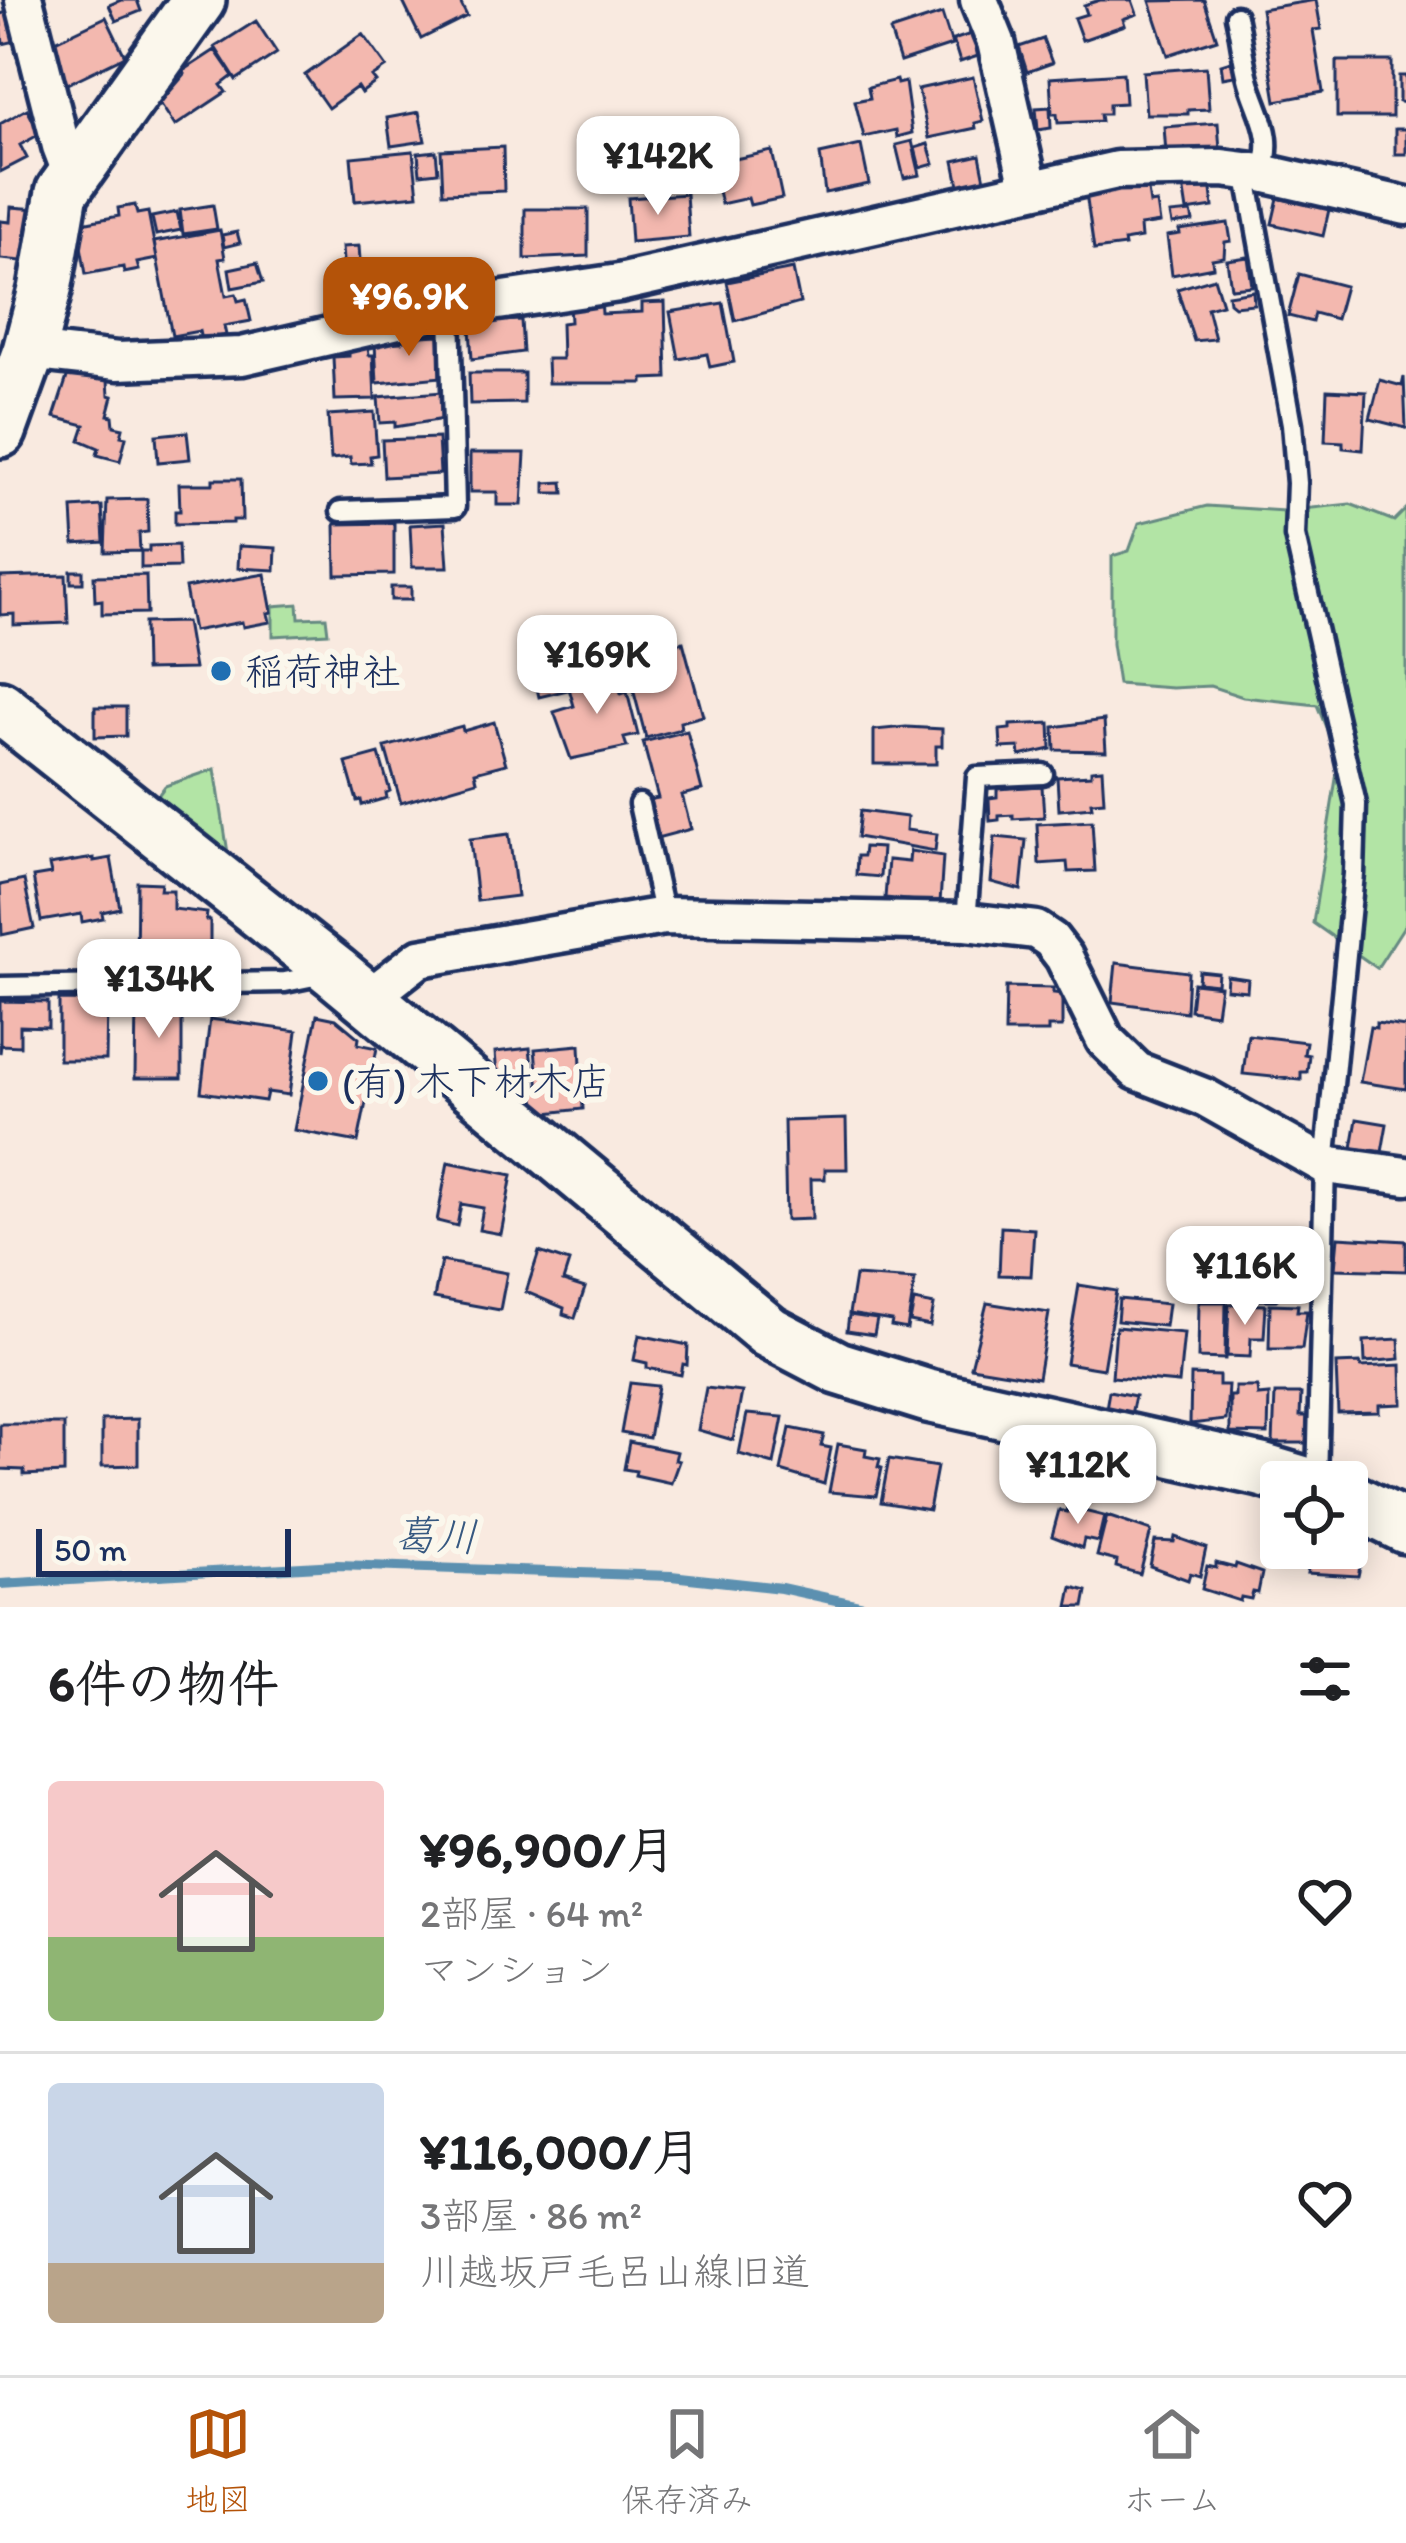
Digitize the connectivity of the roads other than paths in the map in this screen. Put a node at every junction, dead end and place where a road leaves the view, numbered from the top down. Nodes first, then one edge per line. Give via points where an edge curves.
1 (24, 0) edge
2 (199, 0) edge
3 (979, 0) edge
4 (1236, 16) dead end
5 (1254, 172) junction
6 (72, 175) junction
7 (1029, 187) junction
8 (1406, 206) edge
9 (450, 308) junction
10 (29, 351) junction
11 (0, 430) edge
12 (340, 511) dead end
13 (0, 707) edge
14 (1043, 774) dead end
15 (640, 804) dead end
16 (664, 916) junction
17 (966, 922) junction
18 (350, 986) junction
19 (0, 987) edge
20 (1325, 1165) junction
21 (1406, 1176) edge
22 (1318, 1461) edge
23 (1260, 1469) edge
24 (1368, 1508) edge
25 (1406, 1527) edge

1 - 6 street
2 - 6 street
3 - 7 street
4 - 5 lane via 1264,117 1268,156
5 - 7 street via 1117,170
5 - 8 street
5 - 20 lane via 1292,424 1295,536 1356,804
6 - 10 street
7 - 9 street via 620,283
9 - 10 street via 242,356 118,361
9 - 12 lane via 455,507
10 - 11 street
13 - 18 street
14 - 17 lane via 977,777
15 - 16 lane
16 - 17 street
16 - 18 street via 420,958
17 - 20 street via 1036,930 1051,940 1105,1040 1137,1071 1206,1098
18 - 19 lane
18 - 23 street via 770,1332 838,1369
20 - 21 street
20 - 22 lane
24 - 25 street

